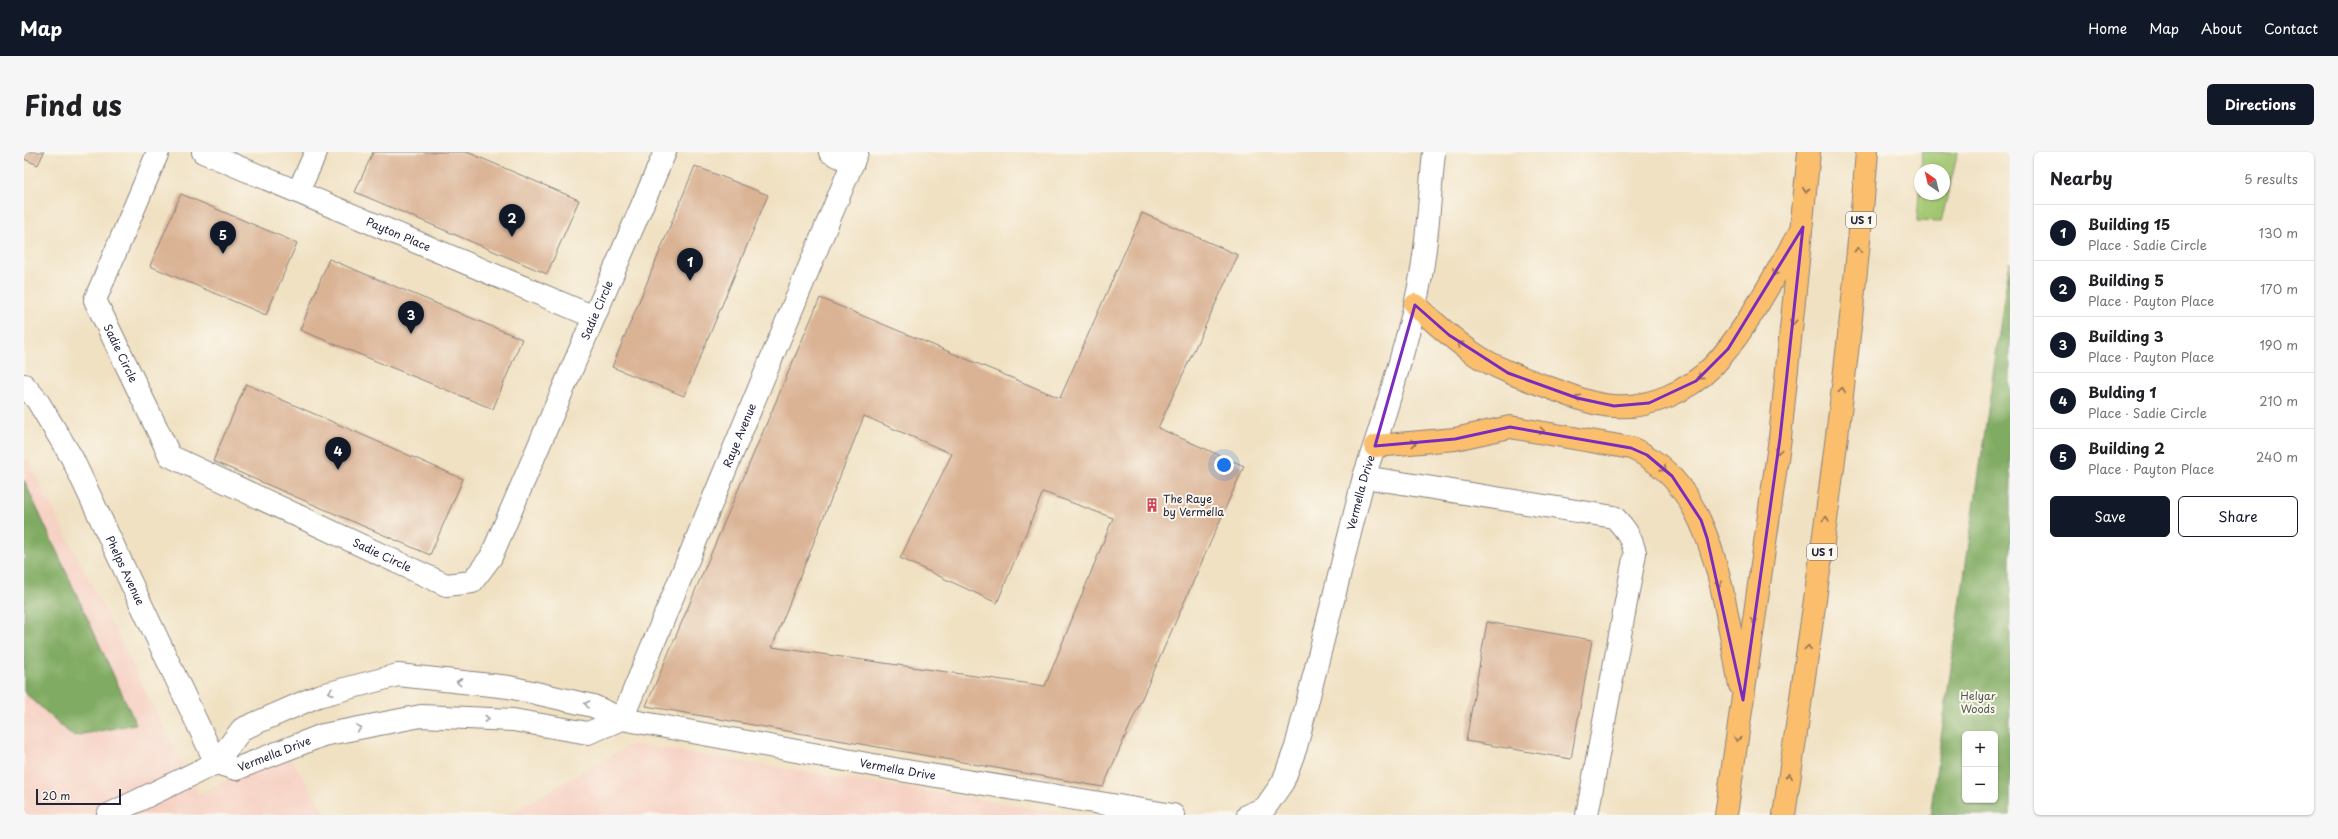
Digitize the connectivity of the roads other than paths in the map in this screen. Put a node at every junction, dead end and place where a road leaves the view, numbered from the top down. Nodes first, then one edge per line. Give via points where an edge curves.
1 (158, 152) edge
2 (203, 152) edge
3 (316, 152) edge
4 (665, 152) edge
5 (830, 152) edge
6 (1434, 152) edge
7 (1809, 152) edge
8 (1867, 152) edge
9 (855, 157) edge
10 (298, 192) junction
11 (1803, 227) junction
12 (1415, 305) junction
13 (594, 317) junction
14 (24, 385) edge
15 (1375, 446) junction
16 (1364, 477) junction
17 (1743, 700) junction
18 (622, 720) junction
19 (216, 763) junction
20 (108, 815) edge
21 (1173, 815) edge
22 (1248, 815) edge
23 (1587, 815) edge
24 (1726, 815) edge
25 (1784, 815) edge

1 - 13 street, Sadie Circle via 95,300 170,456 446,585 472,582 491,557
2 - 10 street, Payton Place
3 - 10 street
4 - 13 street, Sadie Circle
5 - 9 street
6 - 12 street, Vermella Drive via 1426,234
7 -> 11 highway
25 -> 8 highway, US 1 via 1829,495 1854,288
9 - 18 street, Raye Avenue
10 - 13 street, Payton Place
11 -> 12 highway via 1728,349 1696,381 1665,398 1649,403 1614,406 1577,398 1508,373 1474,354
11 -> 17 highway via 1780,438
12 - 15 street, Vermella Drive
14 - 19 street, Phelps Avenue via 37,400 72,458
15 - 16 street, Vermella Drive
15 -> 17 highway via 1455,439 1510,427 1631,448 1647,455 1672,476 1701,520 1713,557
16 - 22 street, Vermella Drive via 1296,747 1283,782 1265,808
16 - 23 street via 1614,517 1626,529 1635,553
17 -> 24 highway
19 -> 18 street, Vermella Drive via 236,769 323,735 421,716 513,720 588,733
18 -> 19 street, Vermella Drive via 593,706 509,687 398,675 318,696 242,729
18 - 21 street, Vermella Drive via 900,770
19 - 20 street

